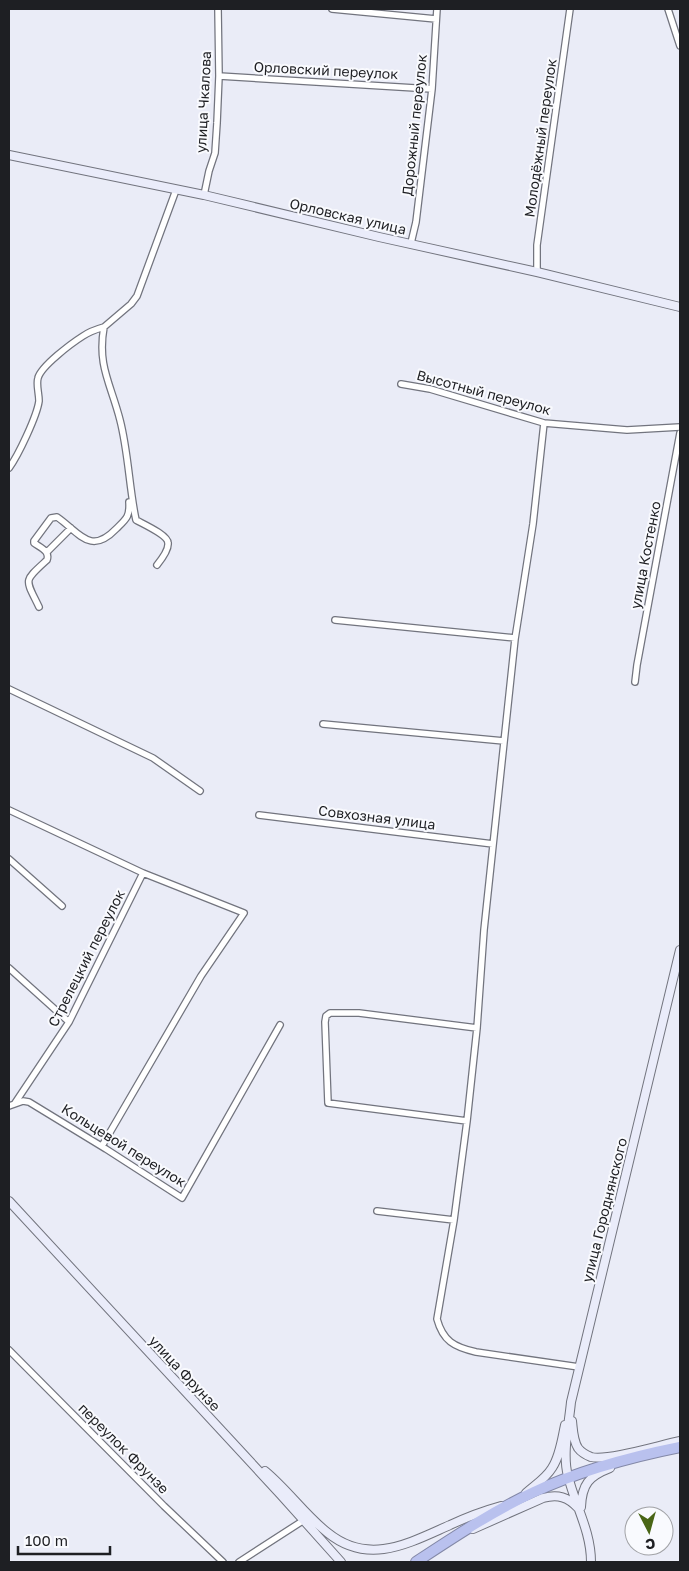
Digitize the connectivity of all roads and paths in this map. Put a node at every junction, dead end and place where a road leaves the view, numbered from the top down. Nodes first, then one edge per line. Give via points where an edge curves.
1 (218, 9) edge
2 (332, 9) edge
3 (437, 9) edge
4 (570, 9) edge
5 (668, 9) edge
6 (436, 19) junction
7 (680, 46) edge
8 (219, 76) junction
9 (432, 89) junction
10 (9, 155) edge
11 (163, 187) junction
12 (176, 190) junction
13 (185, 192) junction
14 (204, 196) junction
15 (173, 198) junction
16 (170, 207) junction
17 (411, 243) junction
18 (537, 272) junction
19 (680, 307) edge
20 (104, 327) junction
21 (401, 384) dead end
22 (544, 423) junction
23 (680, 427) edge
24 (680, 433) edge
25 (9, 468) edge
26 (131, 496) junction
27 (126, 519) junction
28 (136, 520) junction
29 (70, 528) junction
30 (47, 552) junction
31 (158, 565) dead end
32 (39, 607) dead end
33 (335, 620) dead end
34 (515, 638) junction
35 (635, 682) dead end
36 (9, 689) edge
37 (323, 724) dead end
38 (504, 741) junction
39 (200, 791) dead end
40 (9, 810) edge
41 (259, 814) dead end
42 (492, 844) junction
43 (9, 859) edge
44 (143, 873) junction
45 (62, 906) dead end
46 (680, 950) edge
47 (9, 968) edge
48 (69, 1022) junction
49 (280, 1024) dead end
50 (477, 1028) junction
51 (12, 1105) edge
52 (467, 1121) junction
53 (102, 1146) junction
54 (9, 1201) edge
55 (377, 1210) dead end
56 (454, 1220) junction
57 (9, 1350) edge
58 (579, 1367) junction
59 (571, 1402) junction
60 (680, 1441) edge
61 (680, 1447) edge
62 (680, 1452) edge
63 (245, 1457) junction
64 (568, 1477) junction
65 (515, 1501) junction
66 (581, 1512) junction
67 (304, 1520) junction
68 (453, 1538) junction
69 (223, 1562) edge
70 (239, 1562) edge
71 (341, 1562) edge
72 (416, 1562) edge
73 (591, 1562) edge

1 - 8 street, улица Чкалова
2 - 6 street
3 - 6 street, Дорожный переулок
4 - 18 street, Молодёжный переулок via 537,245
5 - 7 street
6 - 9 street, Дорожный переулок
8 - 9 street, Орловский переулок
8 - 14 street, улица Чкалова via 215,153
9 - 17 street, Дорожный переулок
10 - 11 main road, Орловская улица
11 - 12 main road, Орловская улица
11 - 16 street via 169,195
12 - 13 main road, Орловская улица
12 - 15 street
13 - 14 main road, Орловская улица
13 - 15 street
14 - 17 main road, Орловская улица
15 - 16 street
16 - 20 street via 137,296
17 - 18 main road, Орловская улица
18 - 19 main road, Орловская улица
20 - 25 street via 81,337 39,374 37,411
20 - 26 street via 102,359 120,421
21 - 22 street, Высотный переулок via 430,389
22 - 23 street, Высотный переулок via 627,430
22 - 34 street via 533,524
24 - 35 street, улица Костенко
26 - 27 street
26 - 28 street
27 - 28 street
27 - 29 street via 111,534 95,542 82,538
28 - 31 street via 167,539 168,547
29 - 30 street
29 - 30 street via 59,518 51,518 34,541
30 - 32 street via 48,560 28,580
33 - 34 street
34 - 38 street
36 - 39 street via 153,758
37 - 38 street
38 - 42 street
40 - 44 street
41 - 42 street, Совхозная улица
42 - 50 street
43 - 45 street
44 - 48 street, Стрелецкий переулок
44 - 53 street via 244,913 200,976
46 - 58 main road, улица Городнянского
47 - 48 street
48 - 51 street, Стрелецкий переулок
49 - 53 street, Кольцевой переулок via 182,1198
50 - 52 street
50 - 52 street via 359,1013 330,1014 325,1022 328,1103
51 - 53 street, Кольцевой переулок via 23,1100 29,1102
52 - 56 street
54 - 63 main road, улица Фрунзе
55 - 56 street
56 - 58 street via 437,1319 445,1337 453,1344 476,1352
57 - 69 street, переулок Фрунзе
58 - 59 main road, улица Городнянского
59 - 60 main road via 575,1442 591,1457 608,1457
59 - 64 main road, улица Городнянского via 566,1451
59 - 65 main road via 552,1469
61 - 64 highway via 611,1462
62 - 66 main road via 600,1472 583,1489
63 - 65 main road via 285,1489 320,1527 338,1541 370,1550 395,1548 477,1513
63 - 67 main road, улица Фрунзе
64 - 65 highway
64 - 66 main road, улица Городнянского
65 - 68 highway
66 - 68 main road via 567,1498 552,1496
66 - 73 main road, улица Городнянского
67 - 70 street
67 - 71 main road, улица Фрунзе
68 - 72 highway

